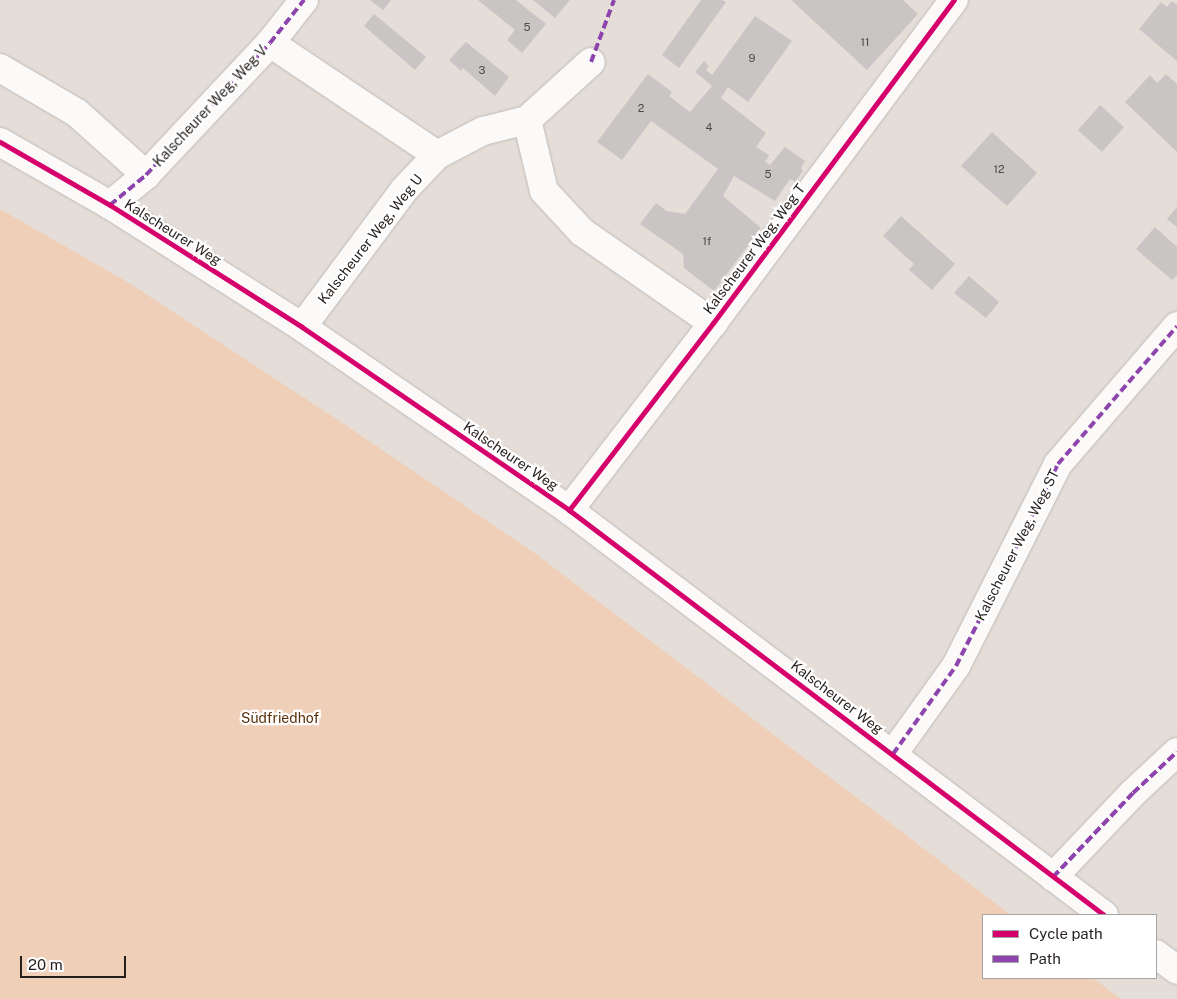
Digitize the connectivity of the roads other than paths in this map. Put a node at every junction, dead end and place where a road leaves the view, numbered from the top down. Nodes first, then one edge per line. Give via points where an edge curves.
1 (304, 0) edge
2 (954, 0) edge
3 (270, 43) junction
4 (591, 62) dead end
5 (0, 68) edge
6 (527, 120) junction
7 (0, 142) edge
8 (438, 155) junction
9 (146, 175) junction
10 (110, 205) junction
11 (713, 323) junction
12 (1177, 326) edge
13 (302, 327) junction
14 (569, 510) junction
15 (1177, 752) edge
16 (893, 754) junction
17 (1054, 877) junction
18 (1103, 914) edge
19 (1157, 955) edge
20 (1177, 970) edge

1 - 3 street, Kalscheurer Weg, Weg V
2 - 11 street, Kalscheurer Weg, Weg T
3 - 8 street
3 - 9 street, Kalscheurer Weg, Weg V
4 - 6 street, Kalscheurer Weg, Weg U
5 - 9 street via 77,113
6 - 8 street, Kalscheurer Weg, Weg U via 483,131
6 - 11 street via 544,191 582,232
7 - 10 street, Kalscheurer Weg
8 - 13 street, Kalscheurer Weg, Weg U via 404,190
9 - 10 street, Kalscheurer Weg, Weg V
10 - 13 street, Kalscheurer Weg
11 - 14 street, Kalscheurer Weg, Weg T
12 - 16 street, Kalscheurer Weg, Weg ST via 1058,464 956,666
13 - 14 street, Kalscheurer Weg
14 - 16 street, Kalscheurer Weg
15 - 17 street via 1133,793
16 - 17 street, Kalscheurer Weg
17 - 18 street, Kalscheurer Weg
19 - 20 street

